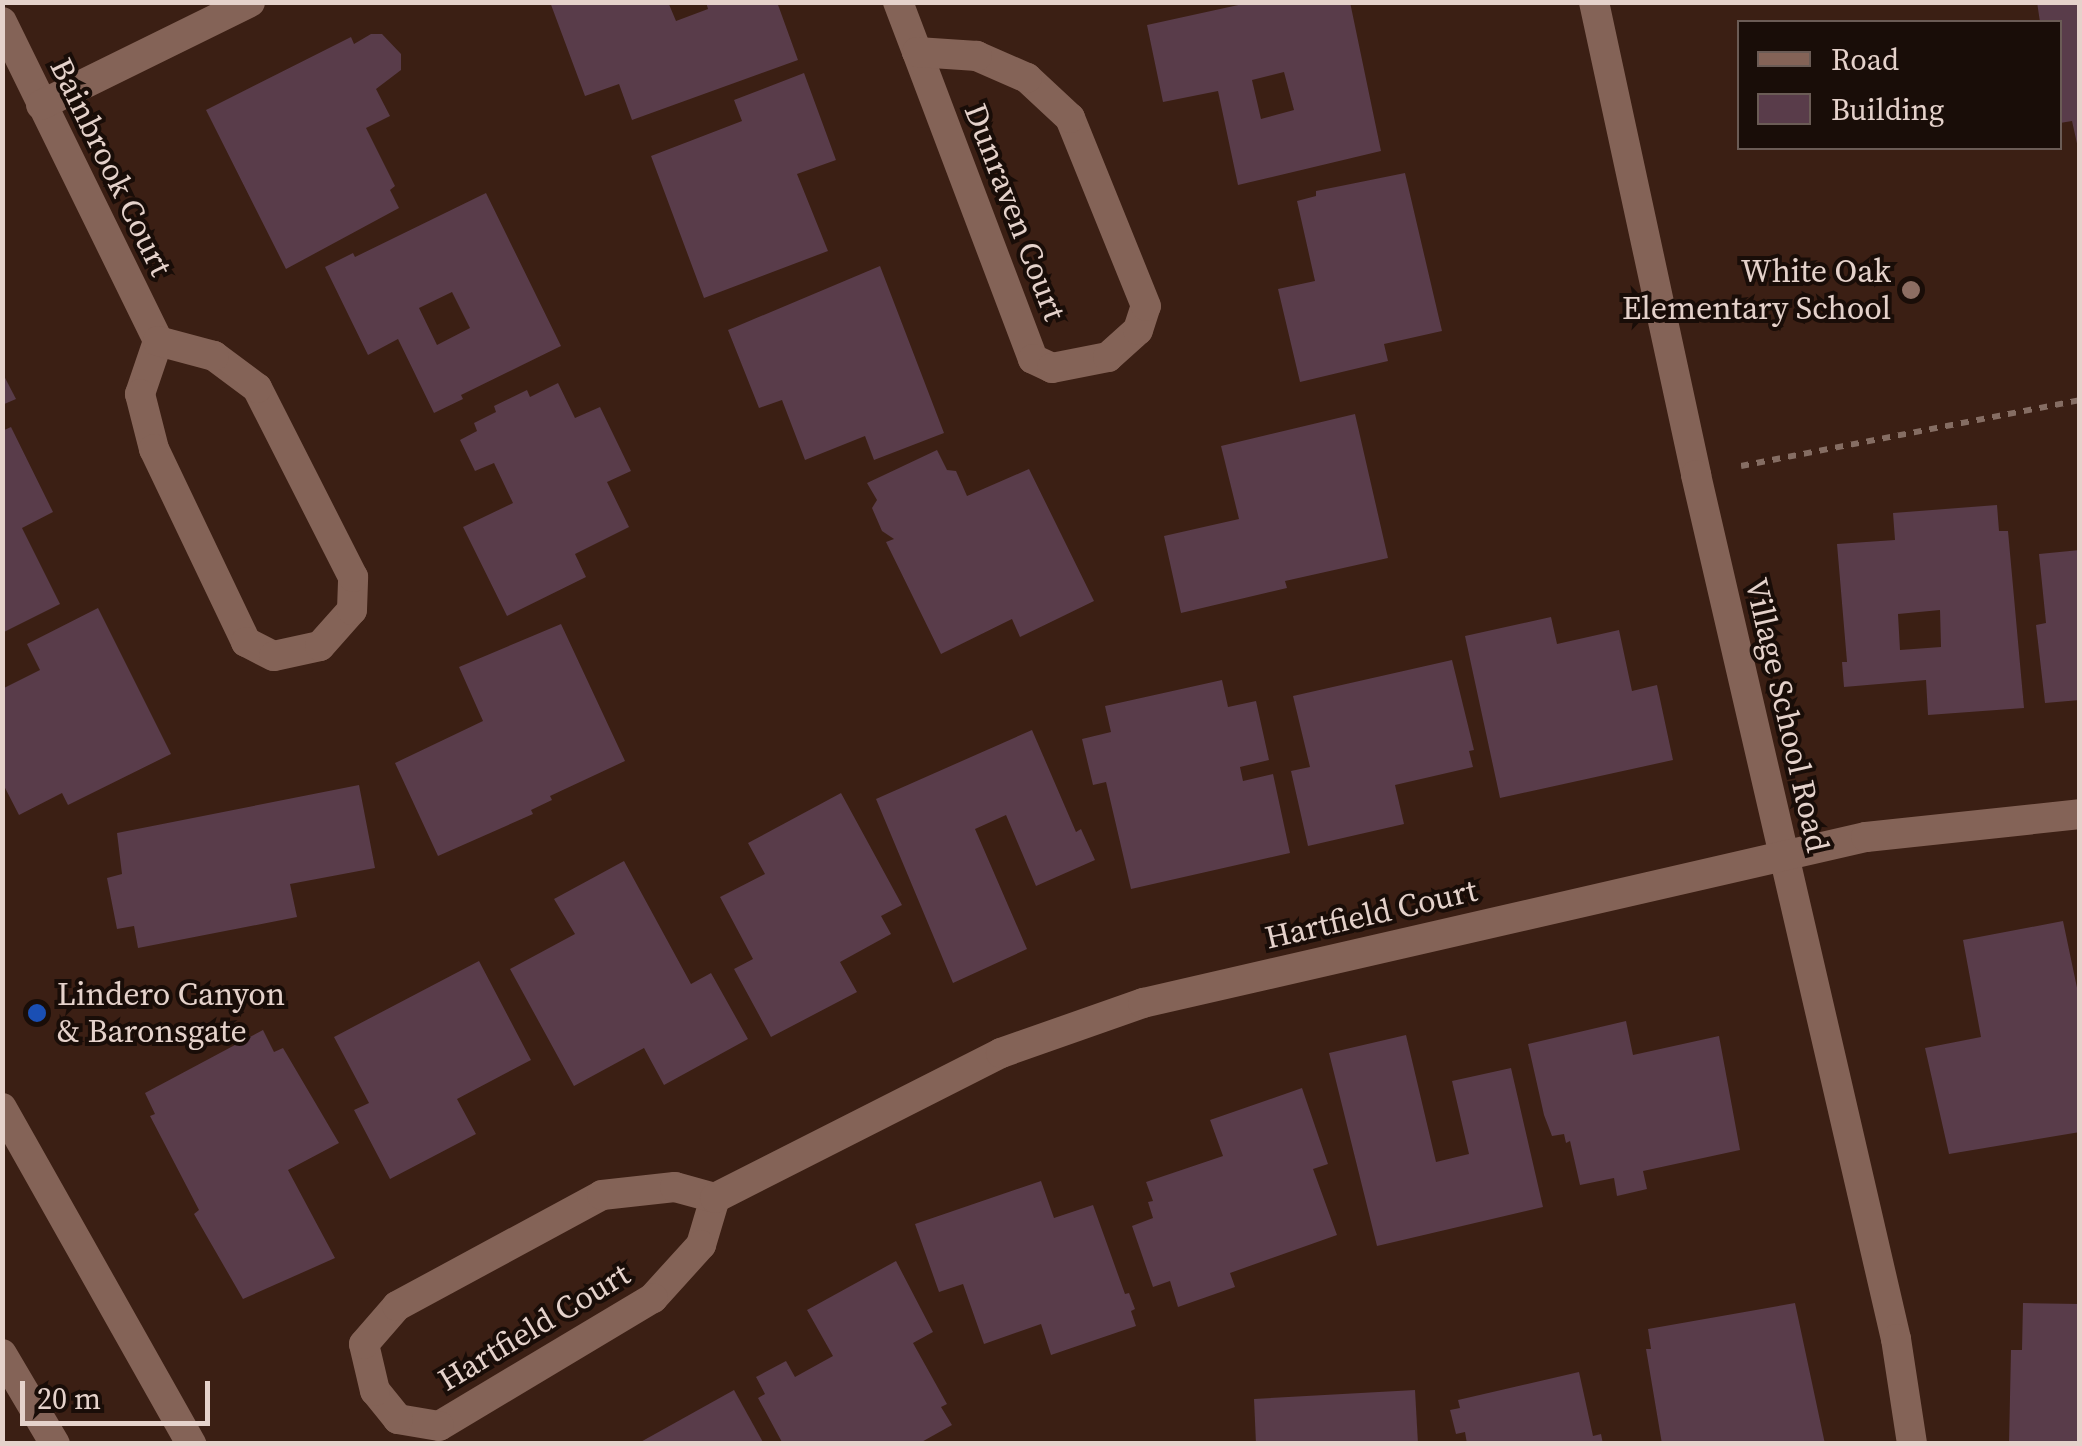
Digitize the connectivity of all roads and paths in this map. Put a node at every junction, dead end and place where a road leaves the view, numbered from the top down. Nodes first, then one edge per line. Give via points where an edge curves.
1 (250, 2) edge
2 (898, 2) edge
3 (1594, 2) edge
4 (2, 22) edge
5 (917, 52) junction
6 (40, 105) junction
7 (158, 341) junction
8 (2080, 400) edge
9 (1696, 475) junction
10 (2080, 814) edge
11 (1784, 855) junction
12 (2, 1108) edge
13 (715, 1198) junction
14 (2, 1354) edge
15 (55, 1444) edge
16 (191, 1444) edge
17 (1912, 1444) edge

1 - 6 street
2 - 5 street, Dunraven Court
3 - 9 street, Village School Road
4 - 6 street, Bainbrook Court
5 - 5 street, Dunraven Court via 1033,359 1052,368 1108,357 1138,330 1146,306 1070,118 1028,78 976,56
6 - 7 street, Bainbrook Court
7 - 7 street via 140,394 154,449 246,642 274,656 320,646 352,610 353,577 256,388 214,356
8 - 9 path
9 - 11 street, Village School Road
10 - 11 street, Hartfield Court via 1866,837
11 - 13 street, Hartfield Court via 1143,1003 1001,1052
11 - 17 street, Village School Road via 1896,1339
12 - 16 street
13 - 13 street, Hartfield Court via 675,1187 602,1196 396,1306 364,1344 375,1391 398,1419 440,1426 653,1298 701,1245
14 - 15 street

